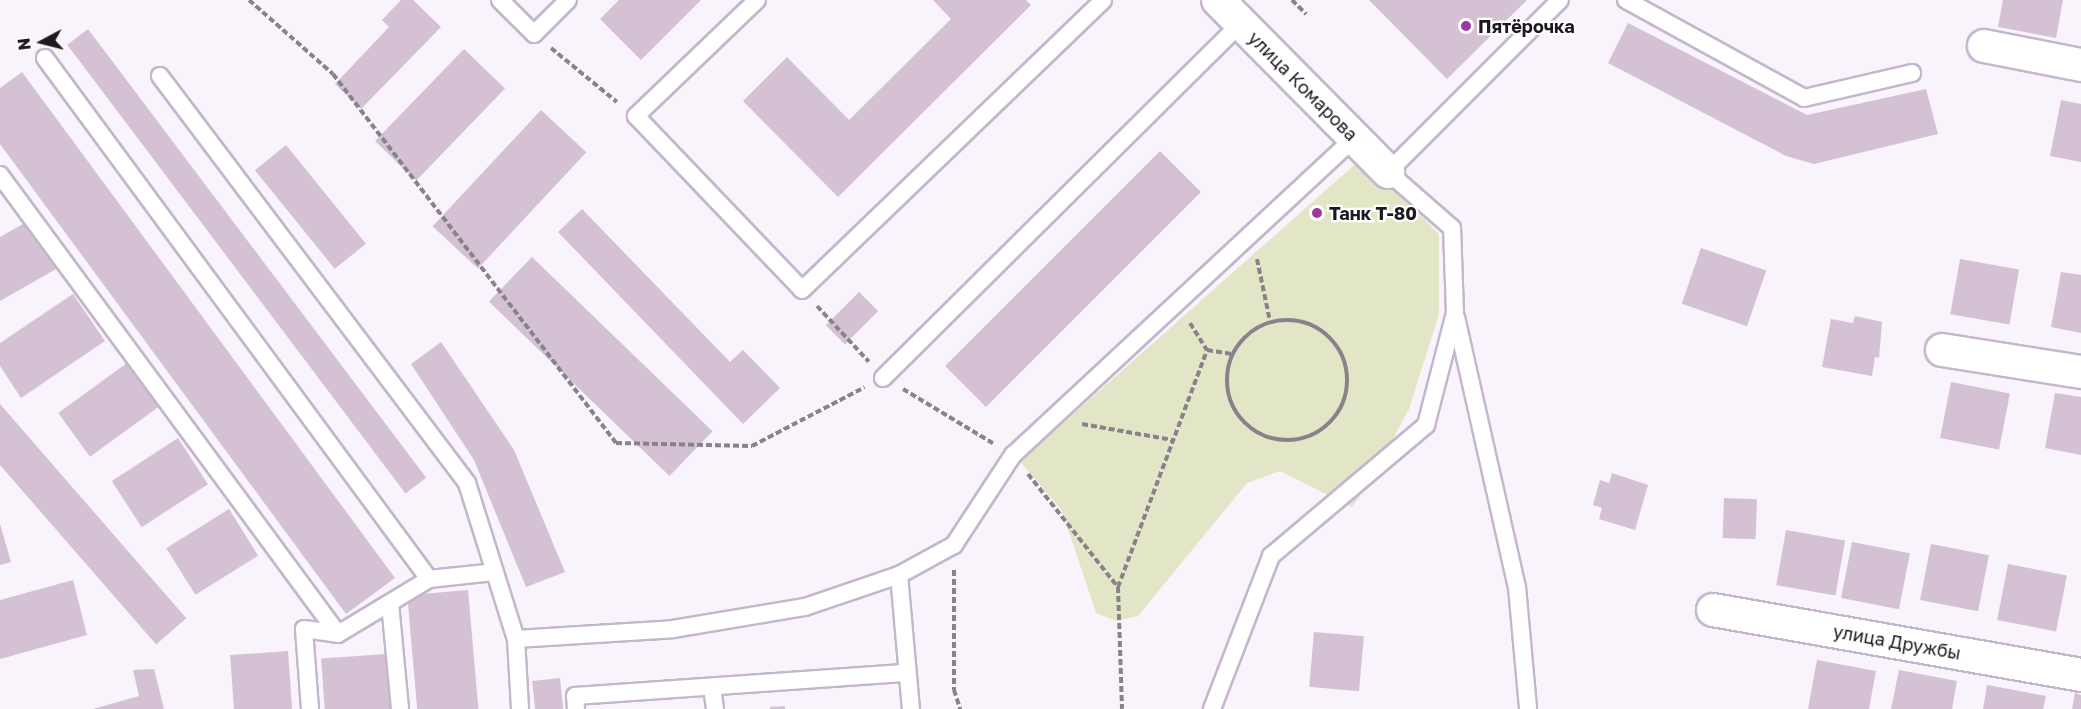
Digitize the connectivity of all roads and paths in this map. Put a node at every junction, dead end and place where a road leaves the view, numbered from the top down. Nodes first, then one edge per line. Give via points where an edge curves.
1 (249, 0) edge
2 (500, 0) edge
3 (568, 0) edge
4 (757, 0) edge
5 (1103, 0) edge
6 (1218, 0) edge
7 (1292, 0) edge
8 (1560, 0) edge
9 (1626, 0) edge
10 (1306, 14) dead end
11 (1241, 23) junction
12 (534, 34) junction
13 (1984, 46) dead end
14 (45, 58) dead end
15 (2081, 66) edge
16 (1912, 73) dead end
17 (160, 76) dead end
18 (636, 117) junction
19 (1354, 138) junction
20 (1388, 172) junction
21 (0, 175) edge
22 (1252, 232) junction
23 (802, 290) junction
24 (1177, 303) junction
25 (1455, 314) junction
26 (1270, 321) junction
27 (1207, 350) junction
28 (1942, 350) dead end
29 (1232, 354) junction
30 (2081, 372) edge
31 (883, 378) junction
32 (1052, 418) junction
33 (1173, 440) junction
34 (1013, 455) junction
35 (954, 545) junction
36 (494, 572) junction
37 (899, 575) junction
38 (429, 579) junction
39 (1118, 587) junction
40 (390, 603) junction
41 (1713, 610) dead end
42 (338, 634) junction
43 (516, 639) junction
44 (908, 673) junction
45 (2081, 675) edge
46 (712, 687) junction
47 (635, 701) edge
48 (310, 709) edge
49 (400, 709) edge
50 (520, 709) edge
51 (576, 709) edge
52 (715, 709) edge
53 (911, 709) edge
54 (960, 709) edge
55 (1122, 709) edge
56 (1212, 709) edge
57 (1528, 709) edge

1 - 31 path via 333,74 616,443 752,446
2 - 12 lane
3 - 12 lane
4 - 18 lane
5 - 23 lane
6 - 11 street, улица Комарова
7 - 10 path
8 - 20 lane
9 - 16 lane via 1804,98
11 - 19 street, улица Комарова
11 - 31 lane
12 - 18 path
13 - 15 street
14 - 38 lane
17 - 36 lane via 466,483
18 - 23 lane
19 - 20 street, улица Комарова
19 - 22 lane
20 - 25 lane via 1452,228
21 - 42 lane
22 - 24 lane
22 - 26 path
23 - 31 path
24 - 27 path
24 - 32 lane
25 - 56 lane via 1426,425 1271,556
25 - 57 lane via 1516,587
26 - 29 path via 1247,333
26 - 29 path via 1303,322 1319,328 1337,346 1346,369 1346,394 1328,423 1316,433 1291,441 1267,437 1245,424 1231,403 1226,379
27 - 29 path
27 - 33 path
28 - 30 street
31 - 34 path
32 - 33 path
32 - 34 lane
33 - 39 path
34 - 35 lane
34 - 39 path
35 - 37 lane
35 - 54 path via 954,690
36 - 38 lane
36 - 43 lane
37 - 43 lane via 805,607 684,627
37 - 44 lane
38 - 40 lane
39 - 55 path
40 - 42 lane
40 - 49 lane
41 - 45 street, улица Дружбы
42 - 48 lane via 304,629
43 - 50 lane
44 - 46 lane
44 - 53 lane
46 - 47 lane
46 - 52 lane
47 - 51 lane via 575,696

